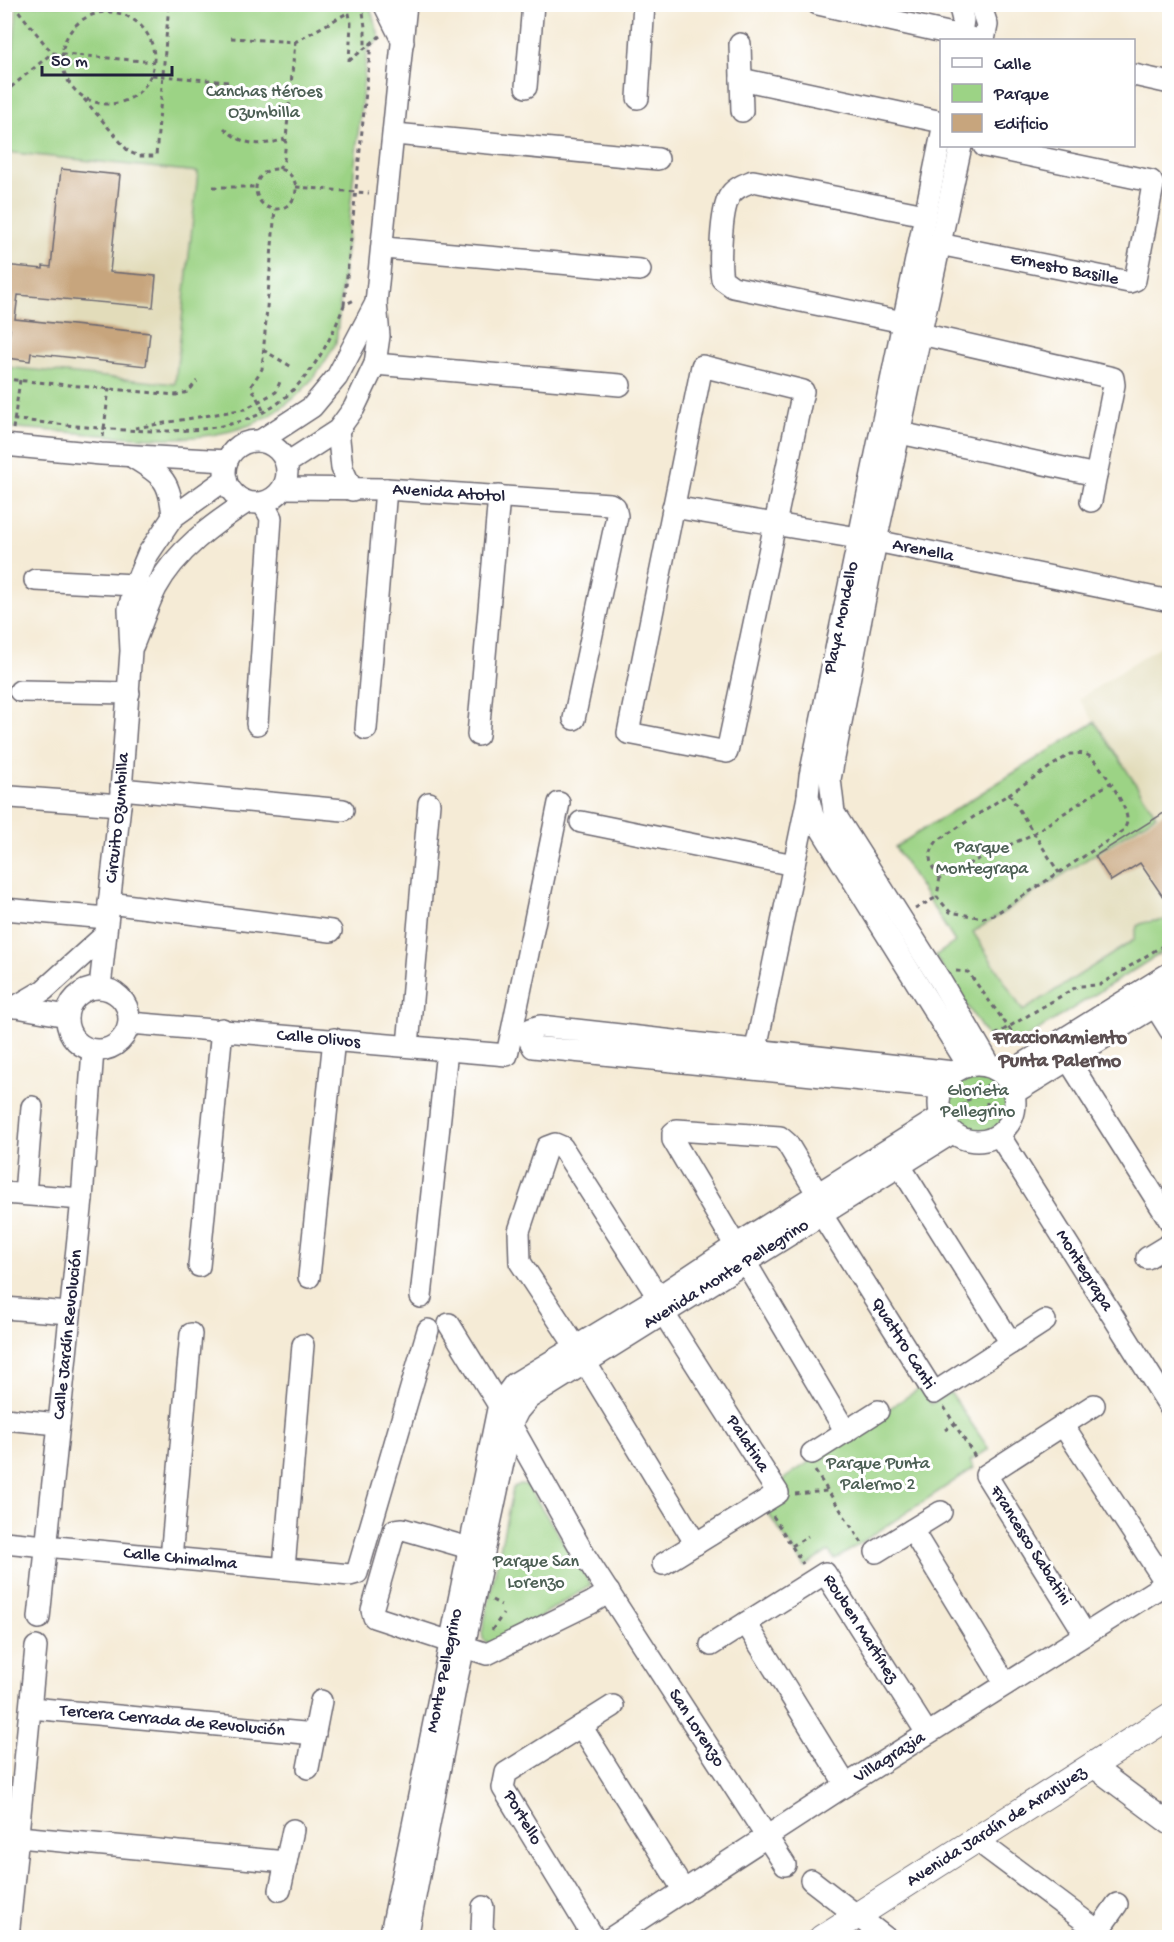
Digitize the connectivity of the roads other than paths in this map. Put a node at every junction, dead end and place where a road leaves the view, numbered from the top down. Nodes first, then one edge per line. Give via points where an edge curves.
1 (384, 4) edge
2 (406, 4) edge
3 (533, 4) edge
4 (644, 4) edge
5 (818, 4) edge
6 (959, 4) edge
7 (980, 4) edge
8 (857, 9) edge
9 (398, 33) junction
10 (967, 39) edge
11 (984, 39) edge
12 (740, 44) dead end
13 (1135, 75) edge
14 (741, 79) junction
15 (1170, 83) edge
16 (526, 87) dead end
17 (638, 98) dead end
18 (742, 111) dead end
19 (940, 122) edge
20 (394, 134) junction
21 (940, 143) edge
22 (961, 147) edge
23 (989, 147) edge
24 (658, 159) dead end
25 (925, 214) junction
26 (939, 244) junction
27 (384, 248) junction
28 (640, 270) dead end
29 (377, 295) junction
30 (903, 322) junction
31 (921, 334) junction
32 (375, 364) junction
33 (620, 385) dead end
34 (338, 430) junction
35 (900, 433) junction
36 (266, 437) junction
37 (8, 445) edge
38 (131, 456) junction
39 (287, 463) junction
40 (226, 470) junction
41 (1096, 476) junction
42 (283, 488) junction
43 (386, 489) junction
44 (352, 490) junction
45 (499, 496) junction
46 (1091, 501) dead end
47 (255, 502) junction
48 (673, 507) junction
49 (173, 517) junction
50 (776, 526) junction
51 (867, 540) junction
52 (35, 580) dead end
53 (135, 585) junction
54 (1170, 601) edge
55 (131, 651) junction
56 (20, 691) dead end
57 (129, 693) junction
58 (574, 719) dead end
59 (257, 724) dead end
60 (366, 729) dead end
61 (478, 735) dead end
62 (808, 796) junction
63 (11, 797) dead end
64 (121, 797) junction
65 (429, 803) dead end
66 (559, 803) dead end
67 (343, 810) dead end
68 (581, 822) dead end
69 (794, 865) junction
70 (4, 909) edge
71 (883, 910) junction
72 (107, 919) junction
73 (332, 931) dead end
74 (1170, 973) edge
75 (100, 987) junction
76 (1162, 1002) edge
77 (10, 1006) edge
78 (67, 1016) junction
79 (130, 1023) junction
80 (222, 1029) junction
81 (1170, 1030) edge
82 (334, 1039) junction
83 (408, 1046) junction
84 (93, 1050) junction
85 (447, 1050) junction
86 (753, 1059) junction
87 (1069, 1061) junction
88 (954, 1075) junction
89 (1003, 1079) junction
90 (32, 1107) dead end
91 (946, 1125) junction
92 (999, 1135) junction
93 (900, 1166) junction
94 (15, 1193) edge
95 (817, 1194) junction
96 (82, 1199) junction
97 (822, 1215) junction
98 (1170, 1221) edge
99 (1170, 1244) edge
100 (736, 1245) junction
101 (1147, 1258) dead end
102 (747, 1264) junction
103 (199, 1266) dead end
104 (309, 1277) dead end
105 (421, 1297) dead end
106 (661, 1306) junction
107 (4, 1308) edge
108 (70, 1313) junction
109 (1045, 1321) dead end
110 (449, 1324) dead end
111 (428, 1330) dead end
112 (191, 1334) dead end
113 (1011, 1342) junction
114 (303, 1345) dead end
115 (581, 1355) junction
116 (499, 1404) junction
117 (1094, 1405) dead end
118 (1170, 1407) edge
119 (878, 1411) dead end
120 (4, 1419) edge
121 (59, 1424) junction
122 (512, 1425) junction
123 (1063, 1425) junction
124 (846, 1432) junction
125 (812, 1453) road end
126 (941, 1512) dead end
127 (912, 1530) junction
128 (4, 1542) edge
129 (696, 1544) junction
130 (46, 1546) junction
131 (469, 1548) junction
132 (876, 1552) road end
133 (171, 1558) junction
134 (663, 1564) dead end
135 (284, 1568) junction
136 (1168, 1582) edge
137 (609, 1592) junction
138 (39, 1618) dead end
139 (746, 1623) junction
140 (1085, 1634) junction
141 (456, 1644) junction
142 (711, 1645) dead end
143 (36, 1647) dead end
144 (1006, 1684) junction
145 (321, 1701) dead end
146 (613, 1706) dead end
147 (31, 1708) junction
148 (1170, 1716) edge
149 (580, 1726) junction
150 (927, 1733) junction
151 (315, 1734) junction
152 (1091, 1765) junction
153 (308, 1768) dead end
154 (846, 1785) junction
155 (1170, 1824) edge
156 (293, 1830) dead end
157 (767, 1836) junction
158 (19, 1837) junction
159 (975, 1839) junction
160 (286, 1862) junction
161 (785, 1865) dead end
162 (811, 1880) dead end
163 (280, 1890) dead end
164 (684, 1891) junction
165 (1117, 1904) dead end
166 (483, 1907) dead end
167 (856, 1916) junction
168 (1096, 1934) edge
169 (8, 1938) edge
170 (390, 1938) edge
171 (407, 1938) edge
172 (486, 1938) edge
173 (594, 1938) edge
174 (611, 1938) edge
175 (822, 1938) edge
176 (886, 1938) edge

1 - 9 street
2 - 9 street
3 - 16 street
4 - 17 street
5 - 8 street
6 - 10 street
7 - 11 street via 987,25
8 - 10 street
9 - 20 street
12 - 14 street
13 - 15 street
14 - 18 street
14 - 19 street
20 - 24 street
20 - 27 street
21 - 25 street, Playa Mondello
22 - 26 street, Playa Mondello
23 - 26 street, Ernesto Basille via 1151,181 1135,280
25 - 30 street, Playa Mondello
25 - 30 street via 753,181 738,187 728,198 719,261 722,279 733,287
26 - 31 street, Playa Mondello
27 - 28 street
27 - 29 street
29 - 32 street via 379,336
29 - 36 street via 337,377 312,407
30 - 51 street, Playa Mondello
31 - 35 street, Playa Mondello
31 - 41 street via 1113,378
32 - 33 street
32 - 34 street via 354,408
34 - 39 street
34 - 44 street via 342,468
35 - 41 street
35 - 51 street, Playa Mondello
36 - 39 street
36 - 40 street via 240,446
37 - 38 street
38 - 40 street
38 - 49 street via 159,473 169,486
39 - 42 street via 288,476
40 - 47 street via 233,493
40 - 49 street, Circuito Ozumbilla
41 - 46 street
42 - 44 street, Avenida Atotol
42 - 47 street via 275,498
43 - 44 street, Avenida Atotol
43 - 45 street, Avenida Atotol
43 - 60 street
45 - 58 street, Avenida Atotol via 615,507 617,516
45 - 61 street
47 - 55 street, Circuito Ozumbilla via 211,526 182,555 157,587
47 - 59 street via 271,518
48 - 50 street, Arenella
48 - 50 street via 702,366 803,391
48 - 50 street via 628,733 727,752
49 - 53 street, Circuito Ozumbilla via 148,554
50 - 51 street, Arenella
51 - 54 street, Arenella
51 - 62 street, Playa Mondello
51 - 71 street, Playa Mondello via 830,796 834,813
52 - 53 street
53 - 55 street, Circuito Ozumbilla via 129,609
55 - 57 street, Circuito Ozumbilla
56 - 57 street
57 - 64 street, Circuito Ozumbilla
62 - 69 street
62 - 71 street, Playa Mondello via 813,816
63 - 64 street
64 - 67 street
64 - 72 street, Circuito Ozumbilla
65 - 83 street
66 - 85 street, Calle Olivos via 507,1054
68 - 69 street
69 - 86 street
70 - 72 street
71 - 88 street, Playa Mondello
71 - 89 street, Playa Mondello via 940,980 978,1046
72 - 73 street
72 - 75 street, Circuito Ozumbilla
72 - 77 street via 44,990
74 - 89 street
75 - 78 street via 78,995
75 - 79 street via 117,993 128,1006
76 - 81 street
76 - 87 street
77 - 78 street
78 - 84 street via 69,1031 79,1044
79 - 80 street, Calle Olivos
79 - 84 street via 123,1038 110,1048
80 - 82 street, Calle Olivos
80 - 103 street
82 - 83 street, Calle Olivos
82 - 104 street
83 - 85 street, Calle Olivos
84 - 96 street, Calle Jardín Revolución
85 - 105 street
86 - 86 street via 540,1026 531,1029 529,1039 533,1047
86 - 88 street
87 - 89 street
87 - 98 street
88 - 89 street
88 - 91 street via 938,1103
89 - 92 street via 1013,1116
90 - 94 street
91 - 92 street via 967,1140 984,1141
91 - 93 street, Avenida Monte Pellegrino
91 - 95 street, Avenida Monte Pellegrino
92 - 118 street, Montegrapa
93 - 97 street, Avenida Monte Pellegrino
93 - 113 street
94 - 96 street
95 - 100 street, Avenida Monte Pellegrino
95 - 100 street via 780,1137 678,1130 673,1133 673,1140
96 - 108 street, Calle Jardín Revolución
97 - 102 street, Avenida Monte Pellegrino
97 - 113 street, Quattro Canti via 934,1393
99 - 101 street
100 - 102 street
100 - 106 street, Avenida Monte Pellegrino
102 - 106 street, Avenida Monte Pellegrino
102 - 124 street
106 - 115 street, Avenida Monte Pellegrino
106 - 115 street, Palatina via 562,1147 548,1147 517,1247 520,1262
106 - 129 street, Palatina via 771,1497
107 - 108 street
108 - 121 street, Calle Jardín Revolución
109 - 113 street, Quattro Canti
110 - 116 street, San Lorenzo
111 - 135 street, Calle Chimalma via 357,1573
112 - 133 street
114 - 135 street
115 - 116 street, Avenida Monte Pellegrino via 514,1384
115 - 122 street, Avenida Monte Pellegrino via 529,1398
115 - 129 street
116 - 122 street, San Lorenzo
116 - 131 street, Monte Pellegrino
117 - 123 street, Francesco Sabatini
119 - 124 street
120 - 121 street
121 - 130 street, Calle Jardín Revolución
122 - 137 street, San Lorenzo
122 - 141 street, Monte Pellegrino
123 - 136 street
123 - 140 street, Francesco Sabatini via 986,1475
124 - 125 street
126 - 127 street
127 - 132 street
127 - 144 street
128 - 130 street, Calle Chimalma
129 - 134 street, Palatina
130 - 133 street, Calle Chimalma
130 - 138 street, Calle Jardín Revolución
131 - 141 street, Monte Pellegrino
131 - 141 street via 395,1530 372,1610 374,1617
133 - 135 street, Calle Chimalma
136 - 140 street, Villagrazia
137 - 141 street via 493,1653
137 - 157 street, San Lorenzo
139 - 142 street, Rouben Martínez
139 - 150 street, Rouben Martínez via 825,1573
139 - 154 street
140 - 144 street, Villagrazia
141 - 170 street, Monte Pellegrino
141 - 171 street, Monte Pellegrino
143 - 147 street
144 - 150 street, Villagrazia
145 - 151 street
146 - 149 street, Portello
147 - 151 street, Tercera Cerrada de Revolución
147 - 158 street
148 - 152 street, Avenida Jardín de Aranjuez
149 - 164 street
149 - 173 street, Portello via 506,1773 503,1788
150 - 154 street, Villagrazia
151 - 153 street
152 - 155 street
152 - 159 street, Avenida Jardín de Aranjuez
154 - 157 street, Villagrazia
156 - 160 street
157 - 161 street, San Lorenzo
157 - 164 street, Villagrazia
158 - 160 street
158 - 169 street
159 - 167 street, Avenida Jardín de Aranjuez
159 - 168 street
160 - 163 street
162 - 167 street
164 - 174 street, Villagrazia
165 - 168 street
166 - 172 street via 482,1929
167 - 175 street, Avenida Jardín de Aranjuez
167 - 176 street

